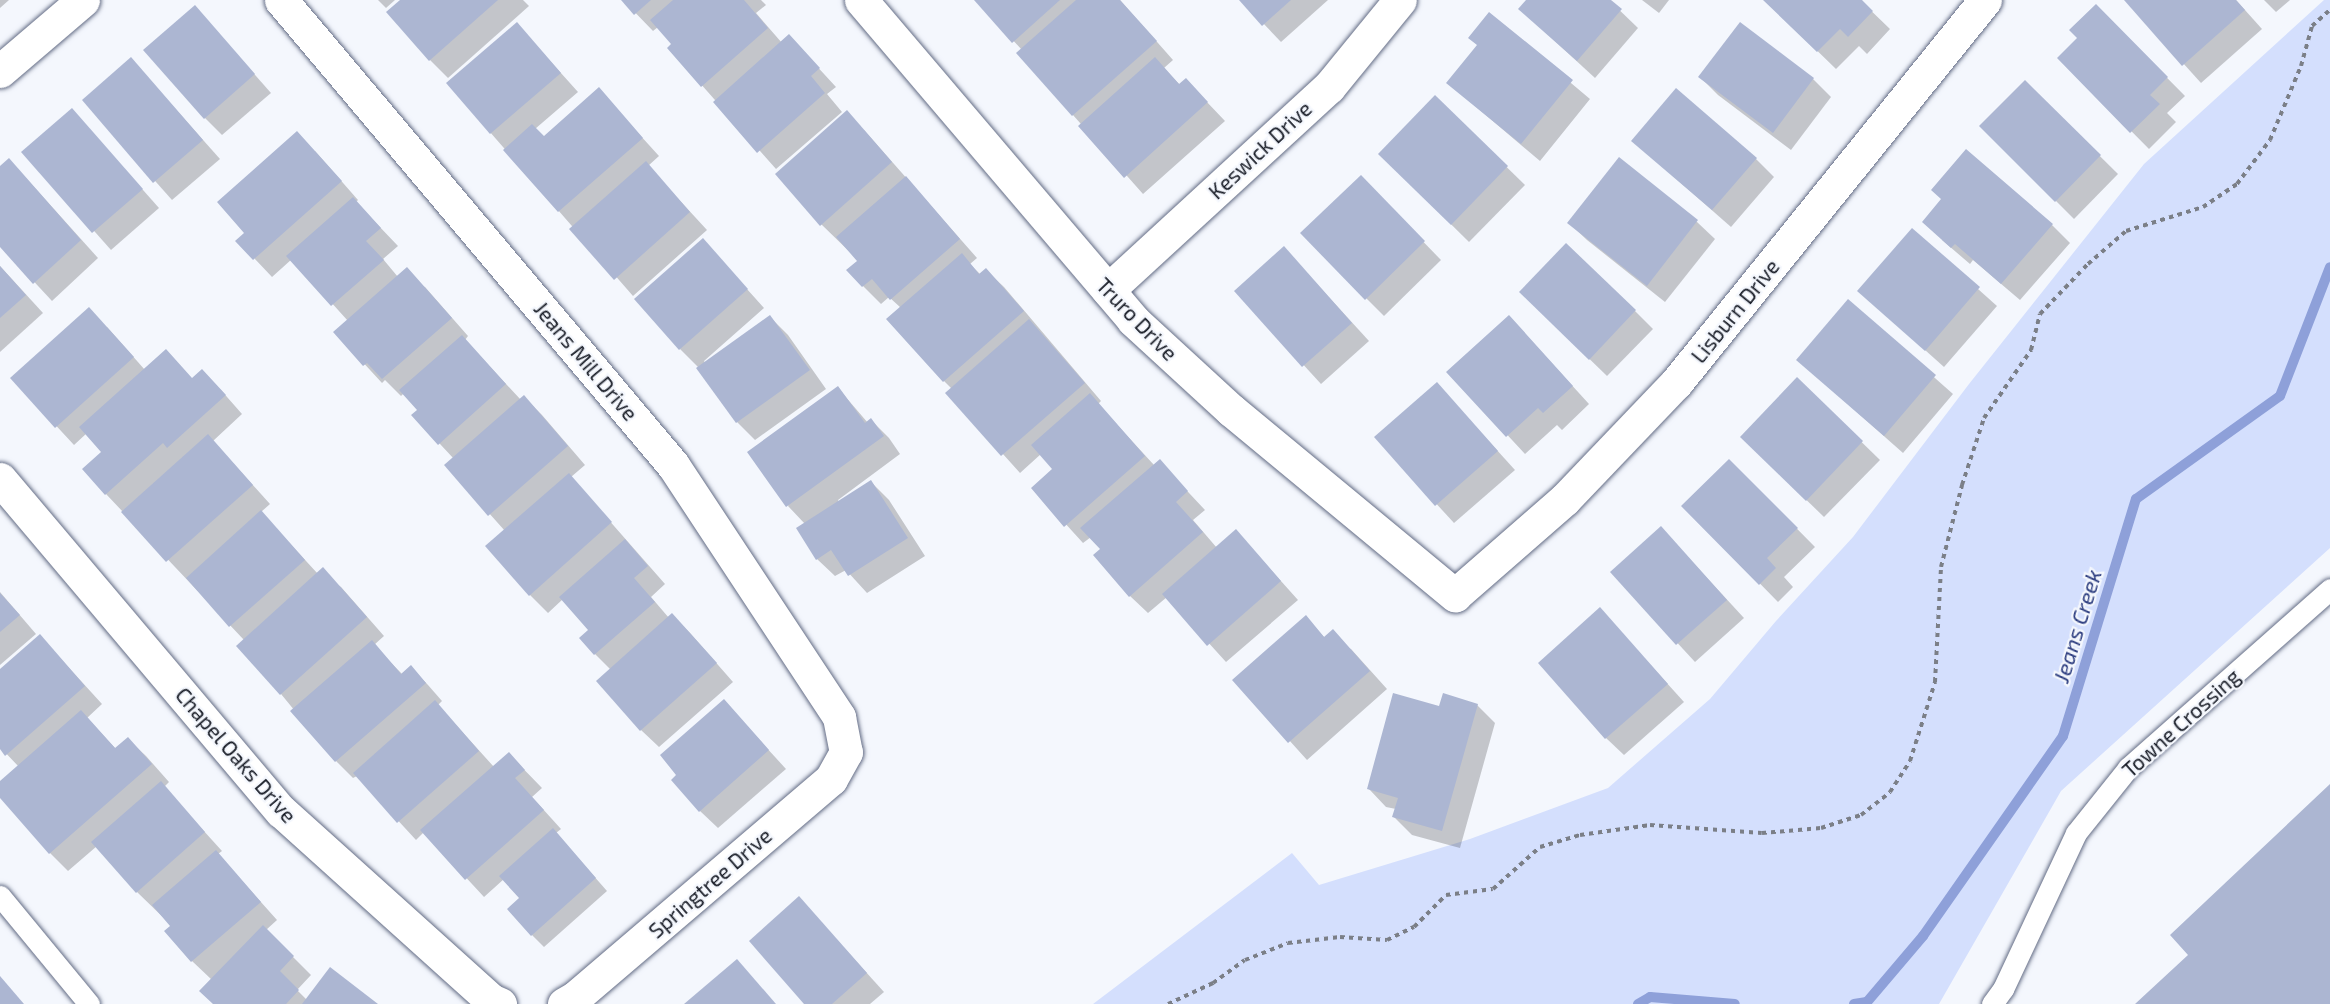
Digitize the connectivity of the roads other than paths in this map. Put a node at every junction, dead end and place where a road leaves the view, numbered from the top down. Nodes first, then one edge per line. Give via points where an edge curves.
1 (83, 0) edge
2 (281, 0) edge
3 (861, 0) edge
4 (1400, 0) edge
5 (1985, 0) edge
6 (0, 71) edge
7 (1108, 290) junction
8 (0, 479) edge
9 (2330, 589) edge
10 (1455, 595) joint
11 (846, 752) joint
12 (0, 896) edge
13 (89, 1004) edge
14 (500, 1004) edge
15 (564, 1004) edge
16 (1992, 1004) edge

1 - 6 street
2 - 11 street, Jeans Mill Drive via 673,465 839,717
3 - 7 street, Truro Drive
4 - 7 street, Keswick Drive via 1329,87
5 - 10 street, Lisburn Drive via 1676,383 1565,499
7 - 10 street, Truro Drive via 1133,320 1231,410
8 - 14 street, Chapel Oaks Drive via 281,811
9 - 16 lane, Towne Crossing via 2128,768 2076,833
11 - 15 street, Springtree Drive via 831,779
12 - 13 lane

